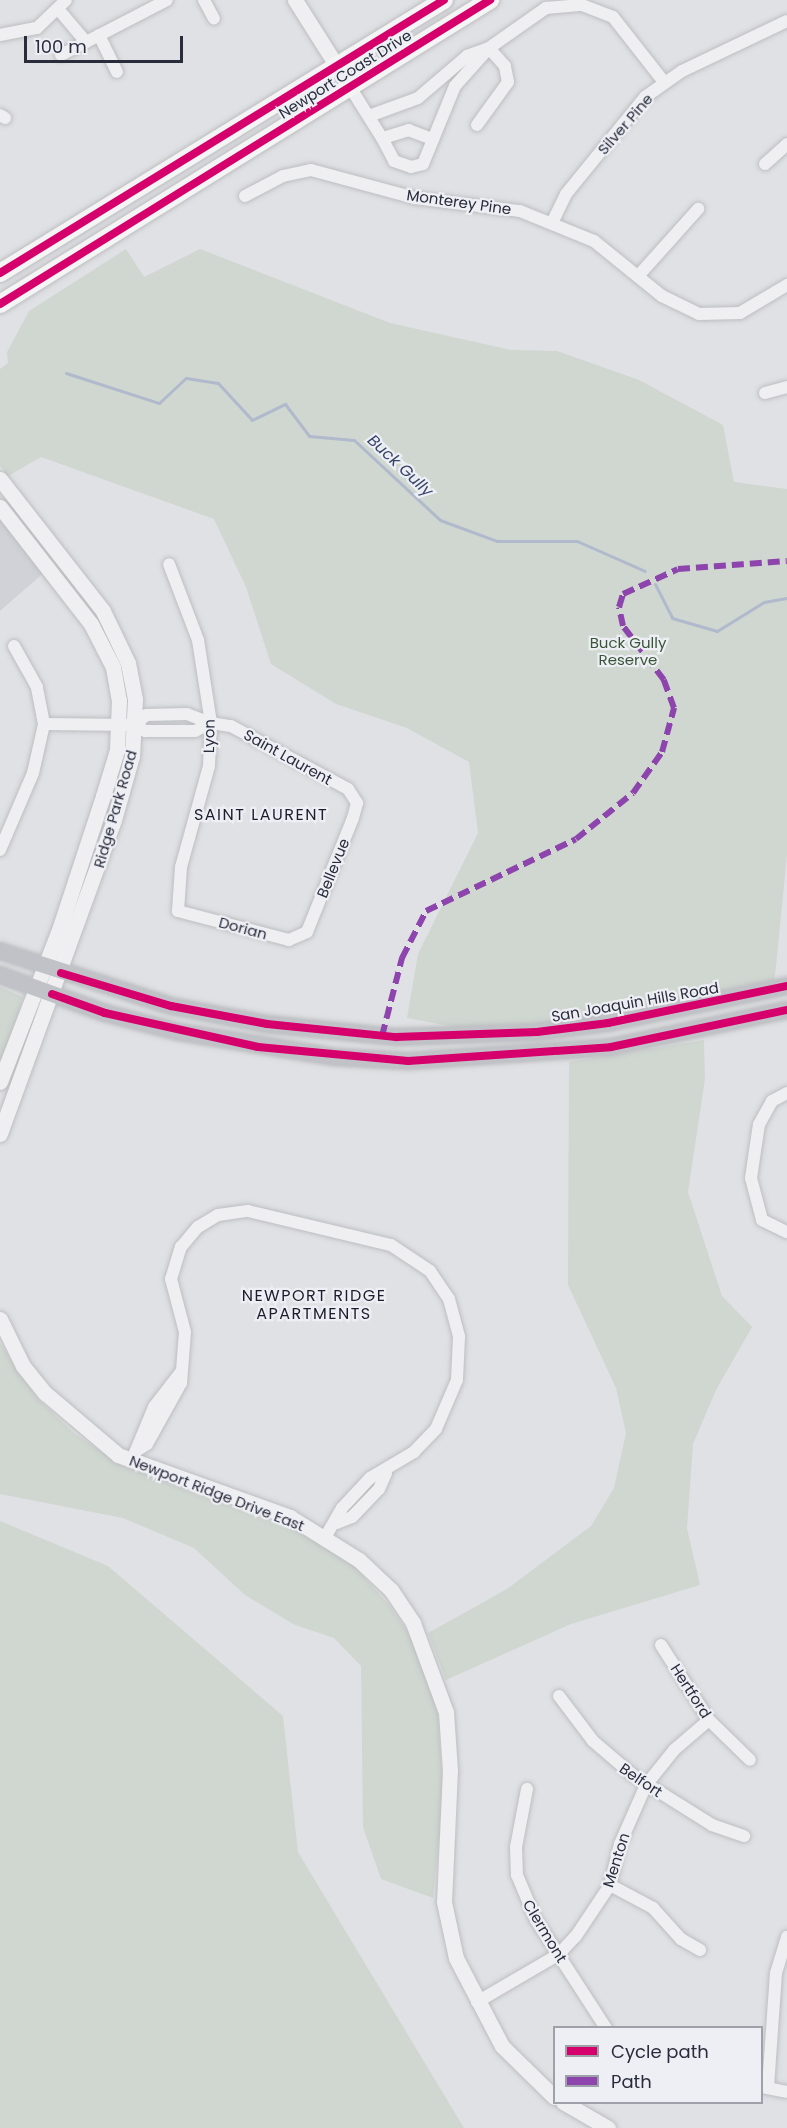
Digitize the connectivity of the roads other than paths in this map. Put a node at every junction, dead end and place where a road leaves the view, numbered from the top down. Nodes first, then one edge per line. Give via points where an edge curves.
1 (165, 0) edge
2 (204, 0) edge
3 (295, 0) edge
4 (444, 0) edge
5 (489, 0) edge
6 (591, 3) edge
7 (62, 5) edge
8 (214, 19) dead end
9 (787, 21) edge
10 (0, 35) edge
11 (99, 35) junction
12 (86, 42) junction
13 (489, 48) junction
14 (61, 55) dead end
15 (336, 66) junction
16 (117, 72) dead end
17 (664, 82) junction
18 (350, 87) junction
19 (369, 116) junction
20 (477, 125) dead end
21 (382, 138) junction
22 (432, 138) junction
23 (787, 144) edge
24 (765, 164) dead end
25 (245, 196) dead end
26 (698, 209) dead end
27 (552, 223) junction
28 (0, 273) edge
29 (639, 275) junction
30 (787, 285) edge
31 (0, 304) edge
32 (787, 387) edge
33 (765, 393) dead end
34 (0, 479) edge
35 (0, 507) edge
36 (169, 564) dead end
37 (14, 646) dead end
38 (211, 723) junction
39 (44, 724) junction
40 (119, 725) junction
41 (135, 725) junction
42 (357, 803) joint
43 (0, 850) edge
44 (178, 911) joint
45 (307, 932) joint
46 (0, 951) edge
47 (44, 968) junction
48 (61, 973) junction
49 (0, 975) edge
50 (787, 986) edge
51 (36, 988) junction
52 (52, 994) junction
53 (787, 1010) edge
54 (0, 1082) edge
55 (787, 1093) edge
56 (0, 1134) edge
57 (782, 1231) edge
58 (0, 1319) edge
59 (133, 1456) junction
60 (326, 1536) junction
61 (661, 1645) dead end
62 (559, 1696) dead end
63 (709, 1720) junction
64 (750, 1760) dead end
65 (646, 1785) junction
66 (527, 1789) dead end
67 (744, 1836) dead end
68 (610, 1885) junction
69 (787, 1937) edge
70 (700, 1950) dead end
71 (559, 1954) junction
72 (477, 2002) junction
73 (605, 2026) edge
74 (765, 2087) edge
75 (787, 2092) edge
76 (553, 2095) edge
77 (565, 2104) edge
78 (608, 2128) edge

1 - 11 street
2 - 8 street
3 - 15 street
4 - 15 main road, Newport Coast Drive
5 - 18 main road, Newport Coast Drive
6 - 13 street via 558,5 535,12
6 - 17 street via 626,28
7 - 10 street via 37,28
7 - 12 street
9 - 17 street, Silver Pine
11 - 12 street
11 - 16 street
12 - 14 street
13 - 19 street via 467,56 418,98
13 - 20 street via 505,66 508,82
13 - 22 street via 455,86
15 - 18 street
15 - 28 main road, Newport Coast Drive
17 - 27 street, Silver Pine via 605,145
18 - 19 street
18 - 31 main road, Newport Coast Drive
19 - 21 street
21 - 22 street via 409,130
21 - 22 street via 394,161 411,167 423,164
23 - 24 street
25 - 27 street, Monterey Pine via 291,173 327,171 416,198 501,206
26 - 29 street
27 - 29 street, Monterey Pine via 594,242
29 - 30 street, Monterey Pine via 673,304 712,316 753,309
32 - 33 street
34 - 41 street, Ridge Park Road via 103,611 128,663
35 - 40 street, Ridge Park Road via 91,624 113,667
36 - 38 street, Lyon via 198,640
37 - 39 street via 37,687
38 - 41 street via 195,731 146,731
38 - 42 street, Saint Laurent via 269,744 348,789
38 - 44 street, Lyon via 208,766 181,867
39 - 40 street
39 - 43 street via 33,773
40 - 41 street
40 - 47 street, Ridge Park Road via 103,796
41 - 48 street, Ridge Park Road via 132,756 114,820
42 - 45 street, Bellevue
44 - 45 street, Dorian via 289,940
46 - 47 main road, San Joaquin Hills Road
47 - 48 main road, San Joaquin Hills Road
47 - 51 street, Ridge Park Road
48 - 50 main road, San Joaquin Hills Road via 181,1008 267,1024 396,1037 503,1034 608,1023
48 - 52 street, Ridge Park Road
49 - 51 main road
51 - 52 main road
51 - 54 street
52 - 53 main road via 105,1013 235,1042 408,1061 611,1047
52 - 56 street
55 - 57 street via 772,1101 759,1124 751,1178 762,1220
58 - 59 street, Newport Ridge Drive East via 23,1366 45,1393
59 - 60 street, Newport Ridge Drive East via 290,1517
59 - 60 street via 154,1407 182,1372 185,1332 171,1279 181,1247 198,1227 218,1215 248,1211 359,1235 403,1251 430,1272 449,1299 459,1337 458,1380 445,1414 414,1452 386,1473 370,1478 342,1508 337,1523
60 - 72 street, Newport Ridge Drive East via 391,1590 433,1668 446,1712 450,1770 444,1902 456,1958
61 - 63 street, Hertford
62 - 65 street, Belfort via 593,1741
63 - 64 street, Hertford
63 - 65 street, Menton via 674,1750
65 - 67 street, Belfort via 712,1825
65 - 68 street, Menton via 620,1844
66 - 71 street, Clermont via 516,1847 517,1875 536,1920
68 - 70 street via 654,1908 681,1939
68 - 71 street, Menton via 595,1913
69 - 74 street via 776,1973
71 - 72 street, Menton
71 - 73 street, Clermont
72 - 76 street, Newport Ridge Drive East via 502,2046
74 - 75 street
77 - 78 street

